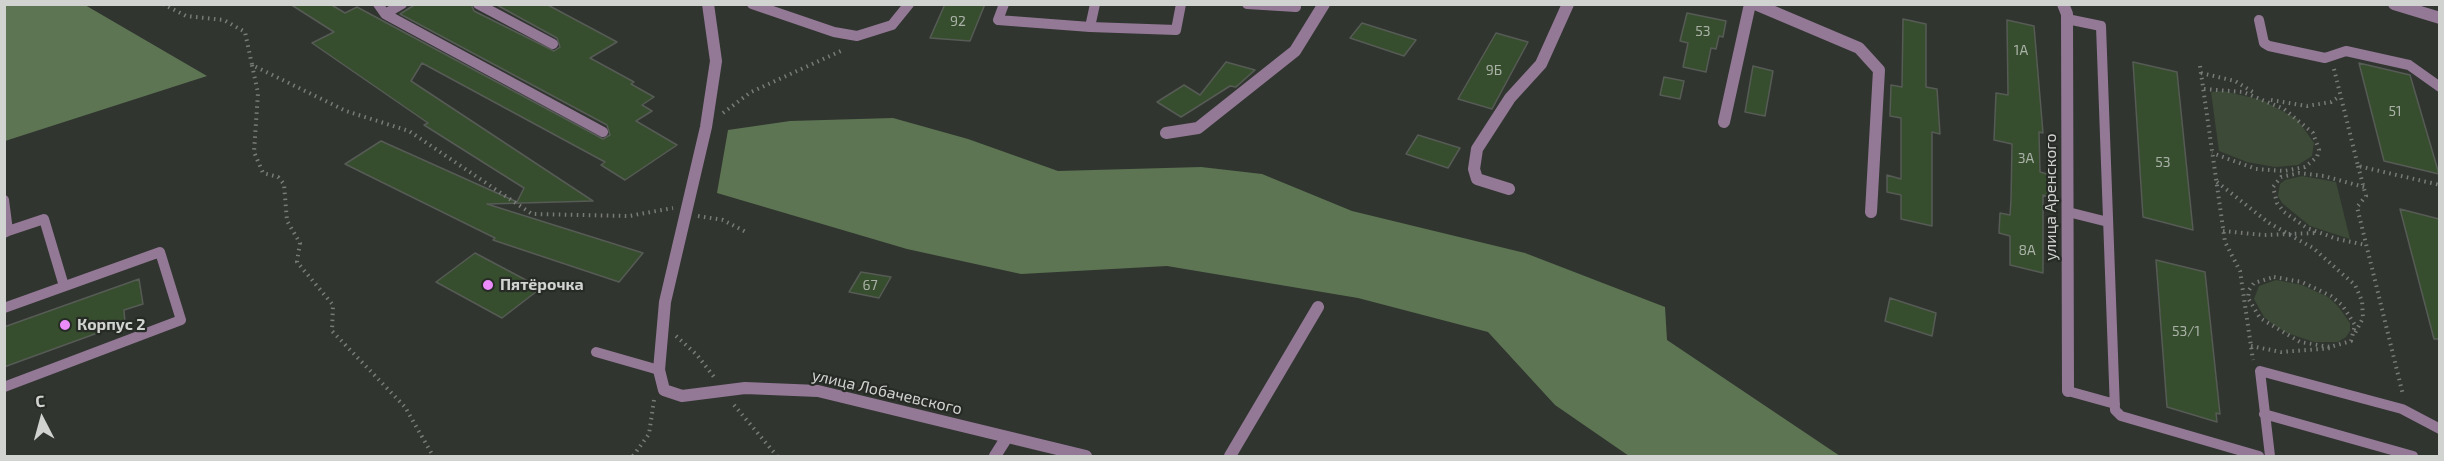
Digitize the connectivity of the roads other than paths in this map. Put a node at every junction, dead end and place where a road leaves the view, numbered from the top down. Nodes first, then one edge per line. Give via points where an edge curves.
1 (378, 4) edge
2 (402, 4) edge
3 (478, 4) edge
4 (708, 4) edge
5 (752, 4) edge
6 (909, 4) edge
7 (1004, 4) edge
8 (1095, 4) edge
9 (1181, 4) edge
10 (1242, 4) edge
11 (1324, 4) edge
12 (1568, 4) edge
13 (1750, 4) edge
14 (1755, 4) edge
15 (2063, 4) edge
16 (2394, 4) edge
17 (1247, 5) edge
18 (1296, 7) dead end
19 (384, 14) junction
20 (2439, 18) edge
21 (2067, 19) junction
22 (2259, 20) dead end
23 (1090, 27) junction
24 (553, 44) dead end
25 (2439, 87) edge
26 (1724, 122) dead end
27 (603, 132) dead end
28 (1166, 133) dead end
29 (1509, 189) dead end
30 (4, 200) edge
31 (1871, 212) dead end
32 (2068, 212) junction
33 (2108, 222) junction
34 (6, 232) edge
35 (64, 286) junction
36 (1318, 307) dead end
37 (4, 308) edge
38 (596, 352) dead end
39 (659, 370) junction
40 (4, 387) edge
41 (2068, 391) joint
42 (2115, 404) junction
43 (2264, 414) junction
44 (2439, 429) edge
45 (1007, 437) junction
46 (995, 456) edge
47 (1086, 456) edge
48 (1230, 456) edge
49 (2259, 456) edge
50 (2270, 456) edge
51 (2413, 456) edge

1 - 19 lane
2 - 19 lane
3 - 24 lane
4 - 39 street via 716,61 706,127 664,303
5 - 6 lane via 834,33 857,36 892,25
7 - 23 lane via 998,20
8 - 23 lane
9 - 23 lane via 1176,30
10 - 17 lane
11 - 28 street via 1295,51 1198,128
12 - 29 street via 1540,64 1510,98 1477,149 1477,179
13 - 26 street
14 - 31 street via 1859,48 1879,70
15 - 21 street, улица Аренского
16 - 20 street
17 - 18 lane
19 - 27 lane
21 - 32 street, улица Аренского
21 - 33 lane via 2101,26
22 - 25 lane via 2266,45 2321,57 2346,51 2409,65
30 - 34 lane
32 - 33 lane
32 - 41 street, улица Аренского
33 - 42 lane
34 - 35 lane via 44,219
35 - 37 lane
35 - 40 lane via 160,252 180,320
36 - 48 street
38 - 39 lane
39 - 45 street, улица Лобачевского via 664,390 682,396 745,388 818,391
41 - 42 lane
42 - 49 lane via 2121,416
43 - 44 lane via 2260,371 2407,410
43 - 50 lane
43 - 51 lane
45 - 46 street
45 - 47 street, улица Лобачевского

